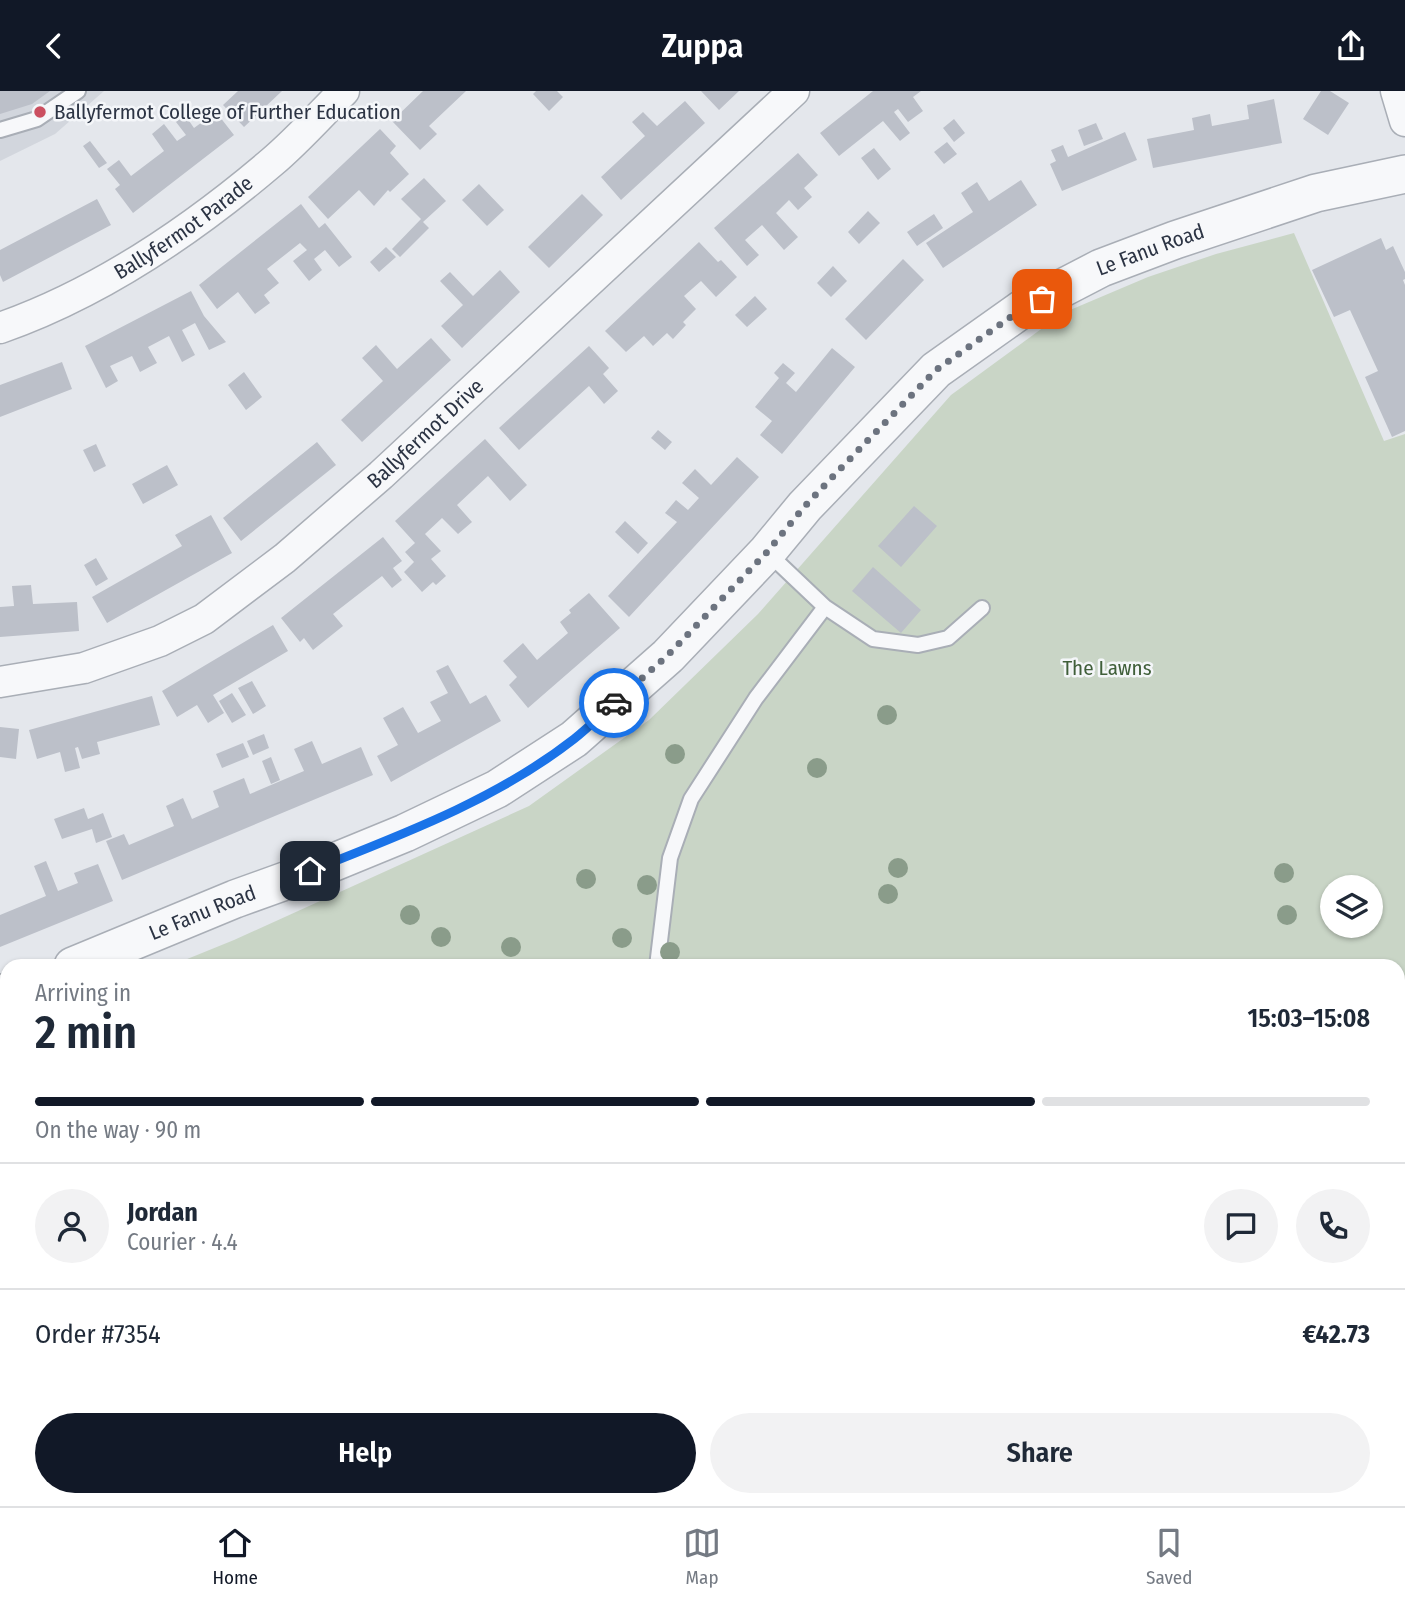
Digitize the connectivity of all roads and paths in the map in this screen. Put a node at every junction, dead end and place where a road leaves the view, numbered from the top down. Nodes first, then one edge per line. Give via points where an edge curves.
1 (78, 91) edge
2 (344, 91) edge
3 (793, 91) edge
4 (1396, 91) edge
5 (1405, 121) edge
6 (0, 131) edge
7 (1405, 174) edge
8 (0, 328) edge
9 (767, 552) junction
10 (825, 607) junction
11 (982, 608) dead end
12 (0, 682) edge
13 (90, 959) edge
14 (658, 959) edge

1 - 6 lane via 37,119
2 - 8 street, Ballyfermot Parade via 274,161 199,221 116,275
3 - 12 street, Ballyfermot Drive via 381,475 285,558 204,619 160,641 84,668
4 - 5 street
7 - 9 street, Le Fanu Road via 1317,194 1175,240 1101,268 1022,309 936,370
9 - 10 lane
9 - 13 street, Le Fanu Road via 667,656 574,739 497,789 405,833
10 - 11 lane via 873,639 918,645 948,638
10 - 14 lane via 756,698 691,799 670,858

